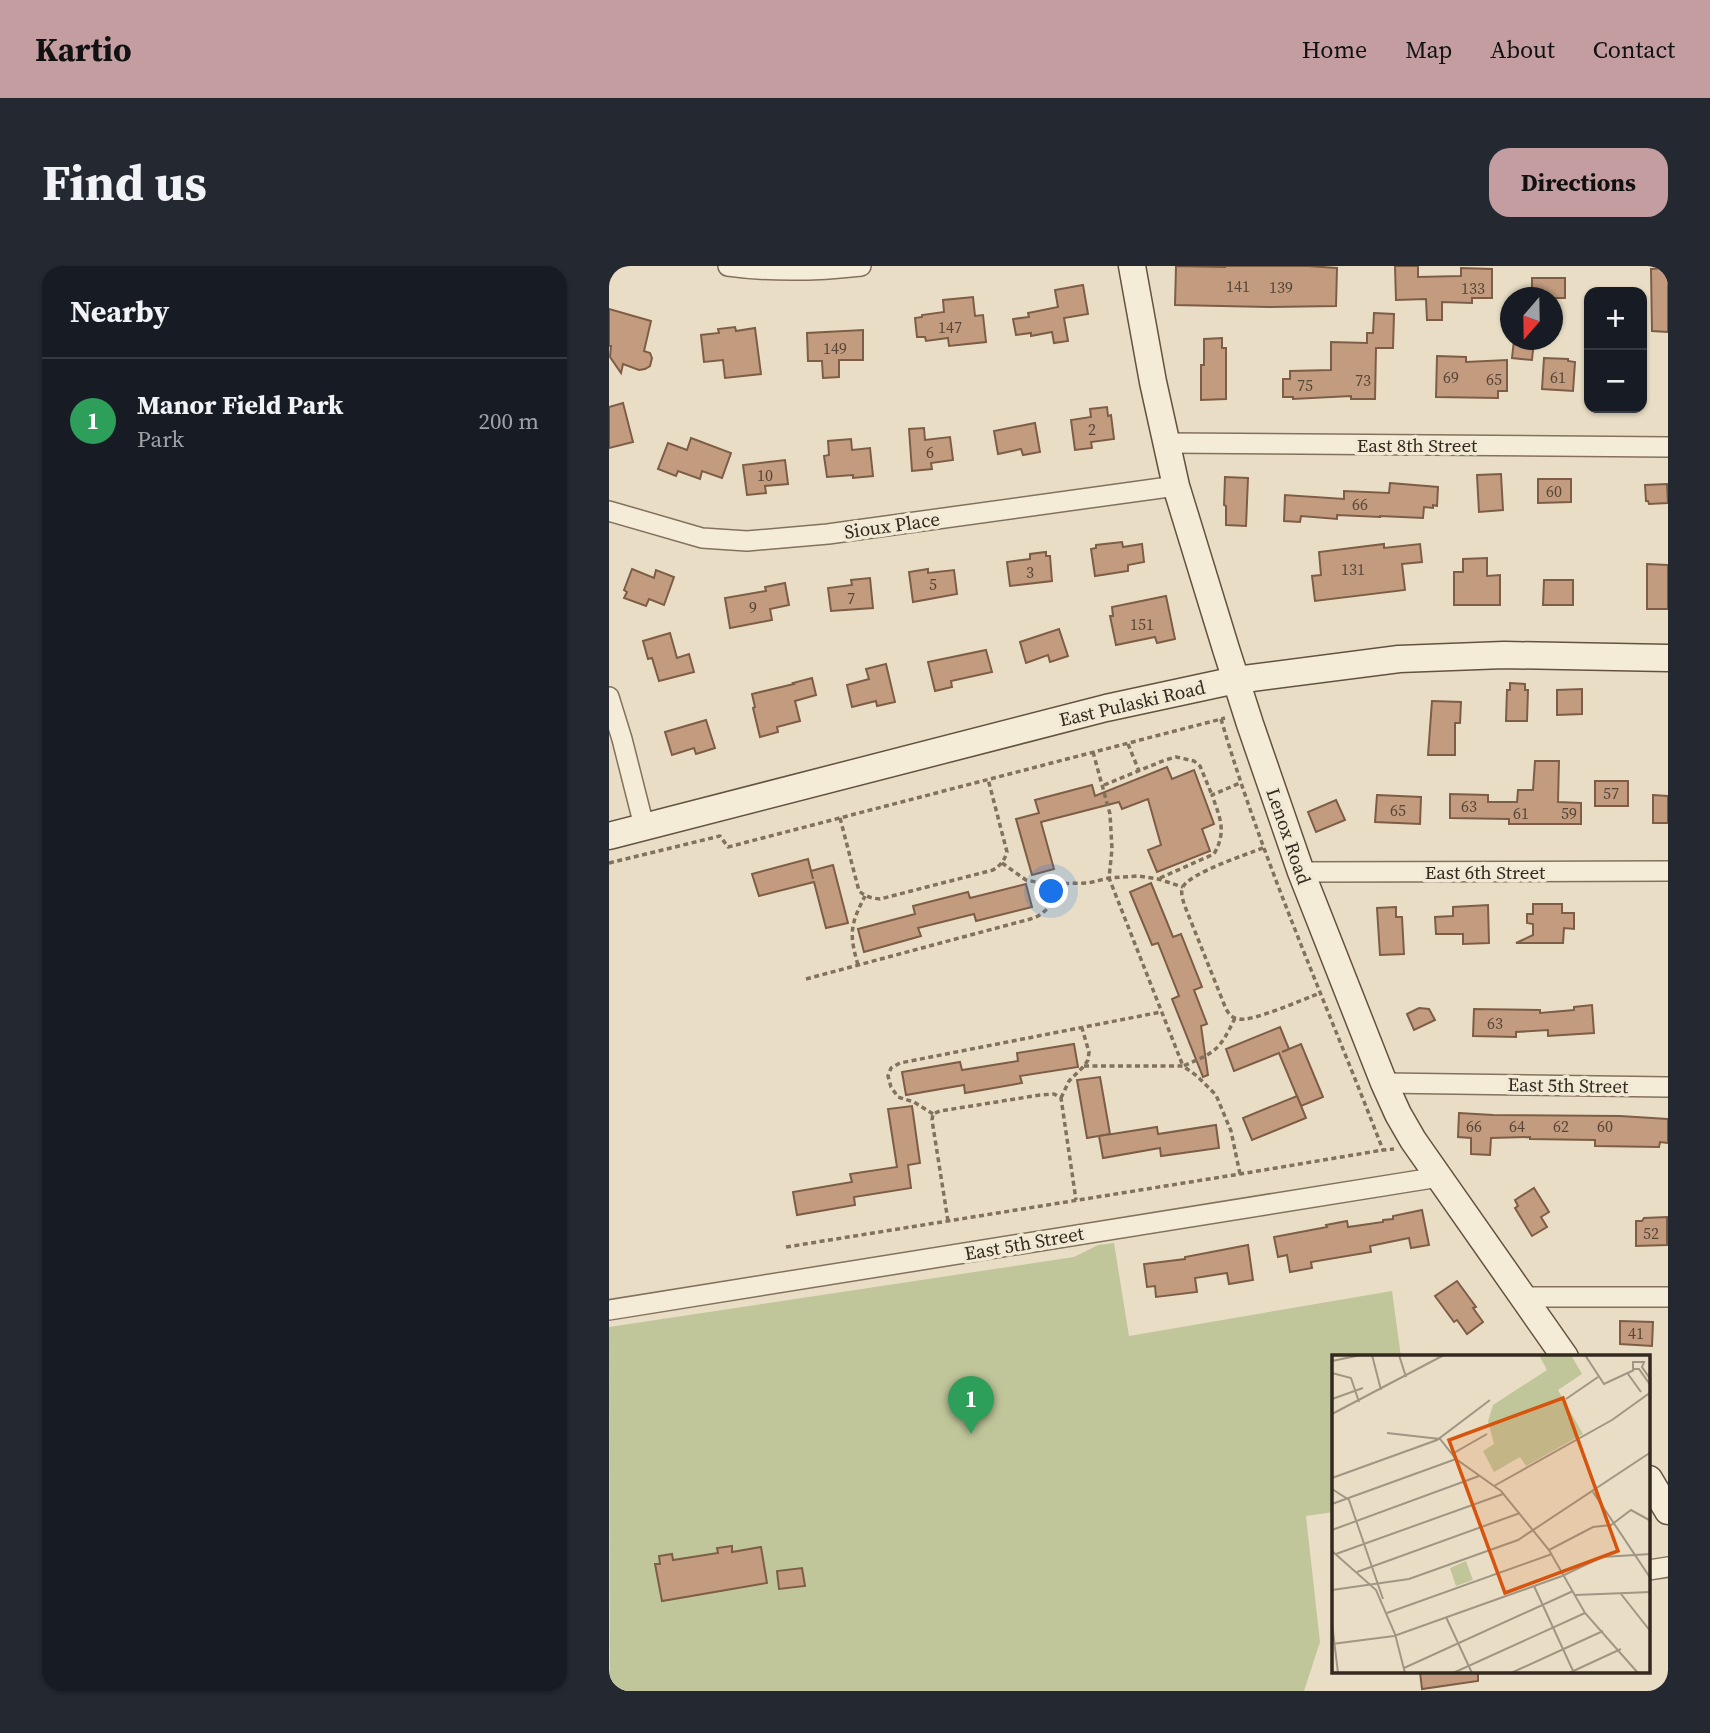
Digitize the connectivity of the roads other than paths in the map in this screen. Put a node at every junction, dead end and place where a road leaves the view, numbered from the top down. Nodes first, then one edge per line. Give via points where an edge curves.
1 (728, 266) edge
2 (861, 266) edge
3 (1132, 266) edge
4 (1166, 443) junction
5 (1668, 447) edge
6 (1177, 486) junction
7 (609, 511) edge
8 (1668, 658) edge
9 (1236, 680) junction
10 (609, 696) edge
11 (643, 826) junction
12 (609, 835) edge
13 (1668, 871) edge
14 (1301, 872) junction
15 (1384, 1083) junction
16 (1668, 1087) edge
17 (1439, 1177) junction
18 (1522, 1297) junction
19 (1668, 1297) edge
20 (609, 1310) edge
21 (1564, 1355) edge
22 (1651, 1482) edge
23 (1667, 1508) edge

1 - 2 street via 800,270
3 - 4 street, Lenox Road
4 - 5 street, East 8th Street
4 - 6 street, Lenox Road
6 - 7 street, Sioux Place via 747,541 702,538
6 - 9 street, Lenox Road
8 - 9 street, East Pulaski Road via 1399,659
9 - 11 street, East Pulaski Road via 1106,708
9 - 14 street, Lenox Road
10 - 11 street
11 - 12 street, East Pulaski Road
13 - 14 street, East 6th Street
14 - 15 street, Lenox Road
15 - 16 street, East 5th Street
15 - 17 street, Lenox Road via 1413,1140
17 - 18 street, Lenox Road
17 - 20 street, East 5th Street
18 - 19 street
18 - 21 street, Lenox Road
22 - 23 street

